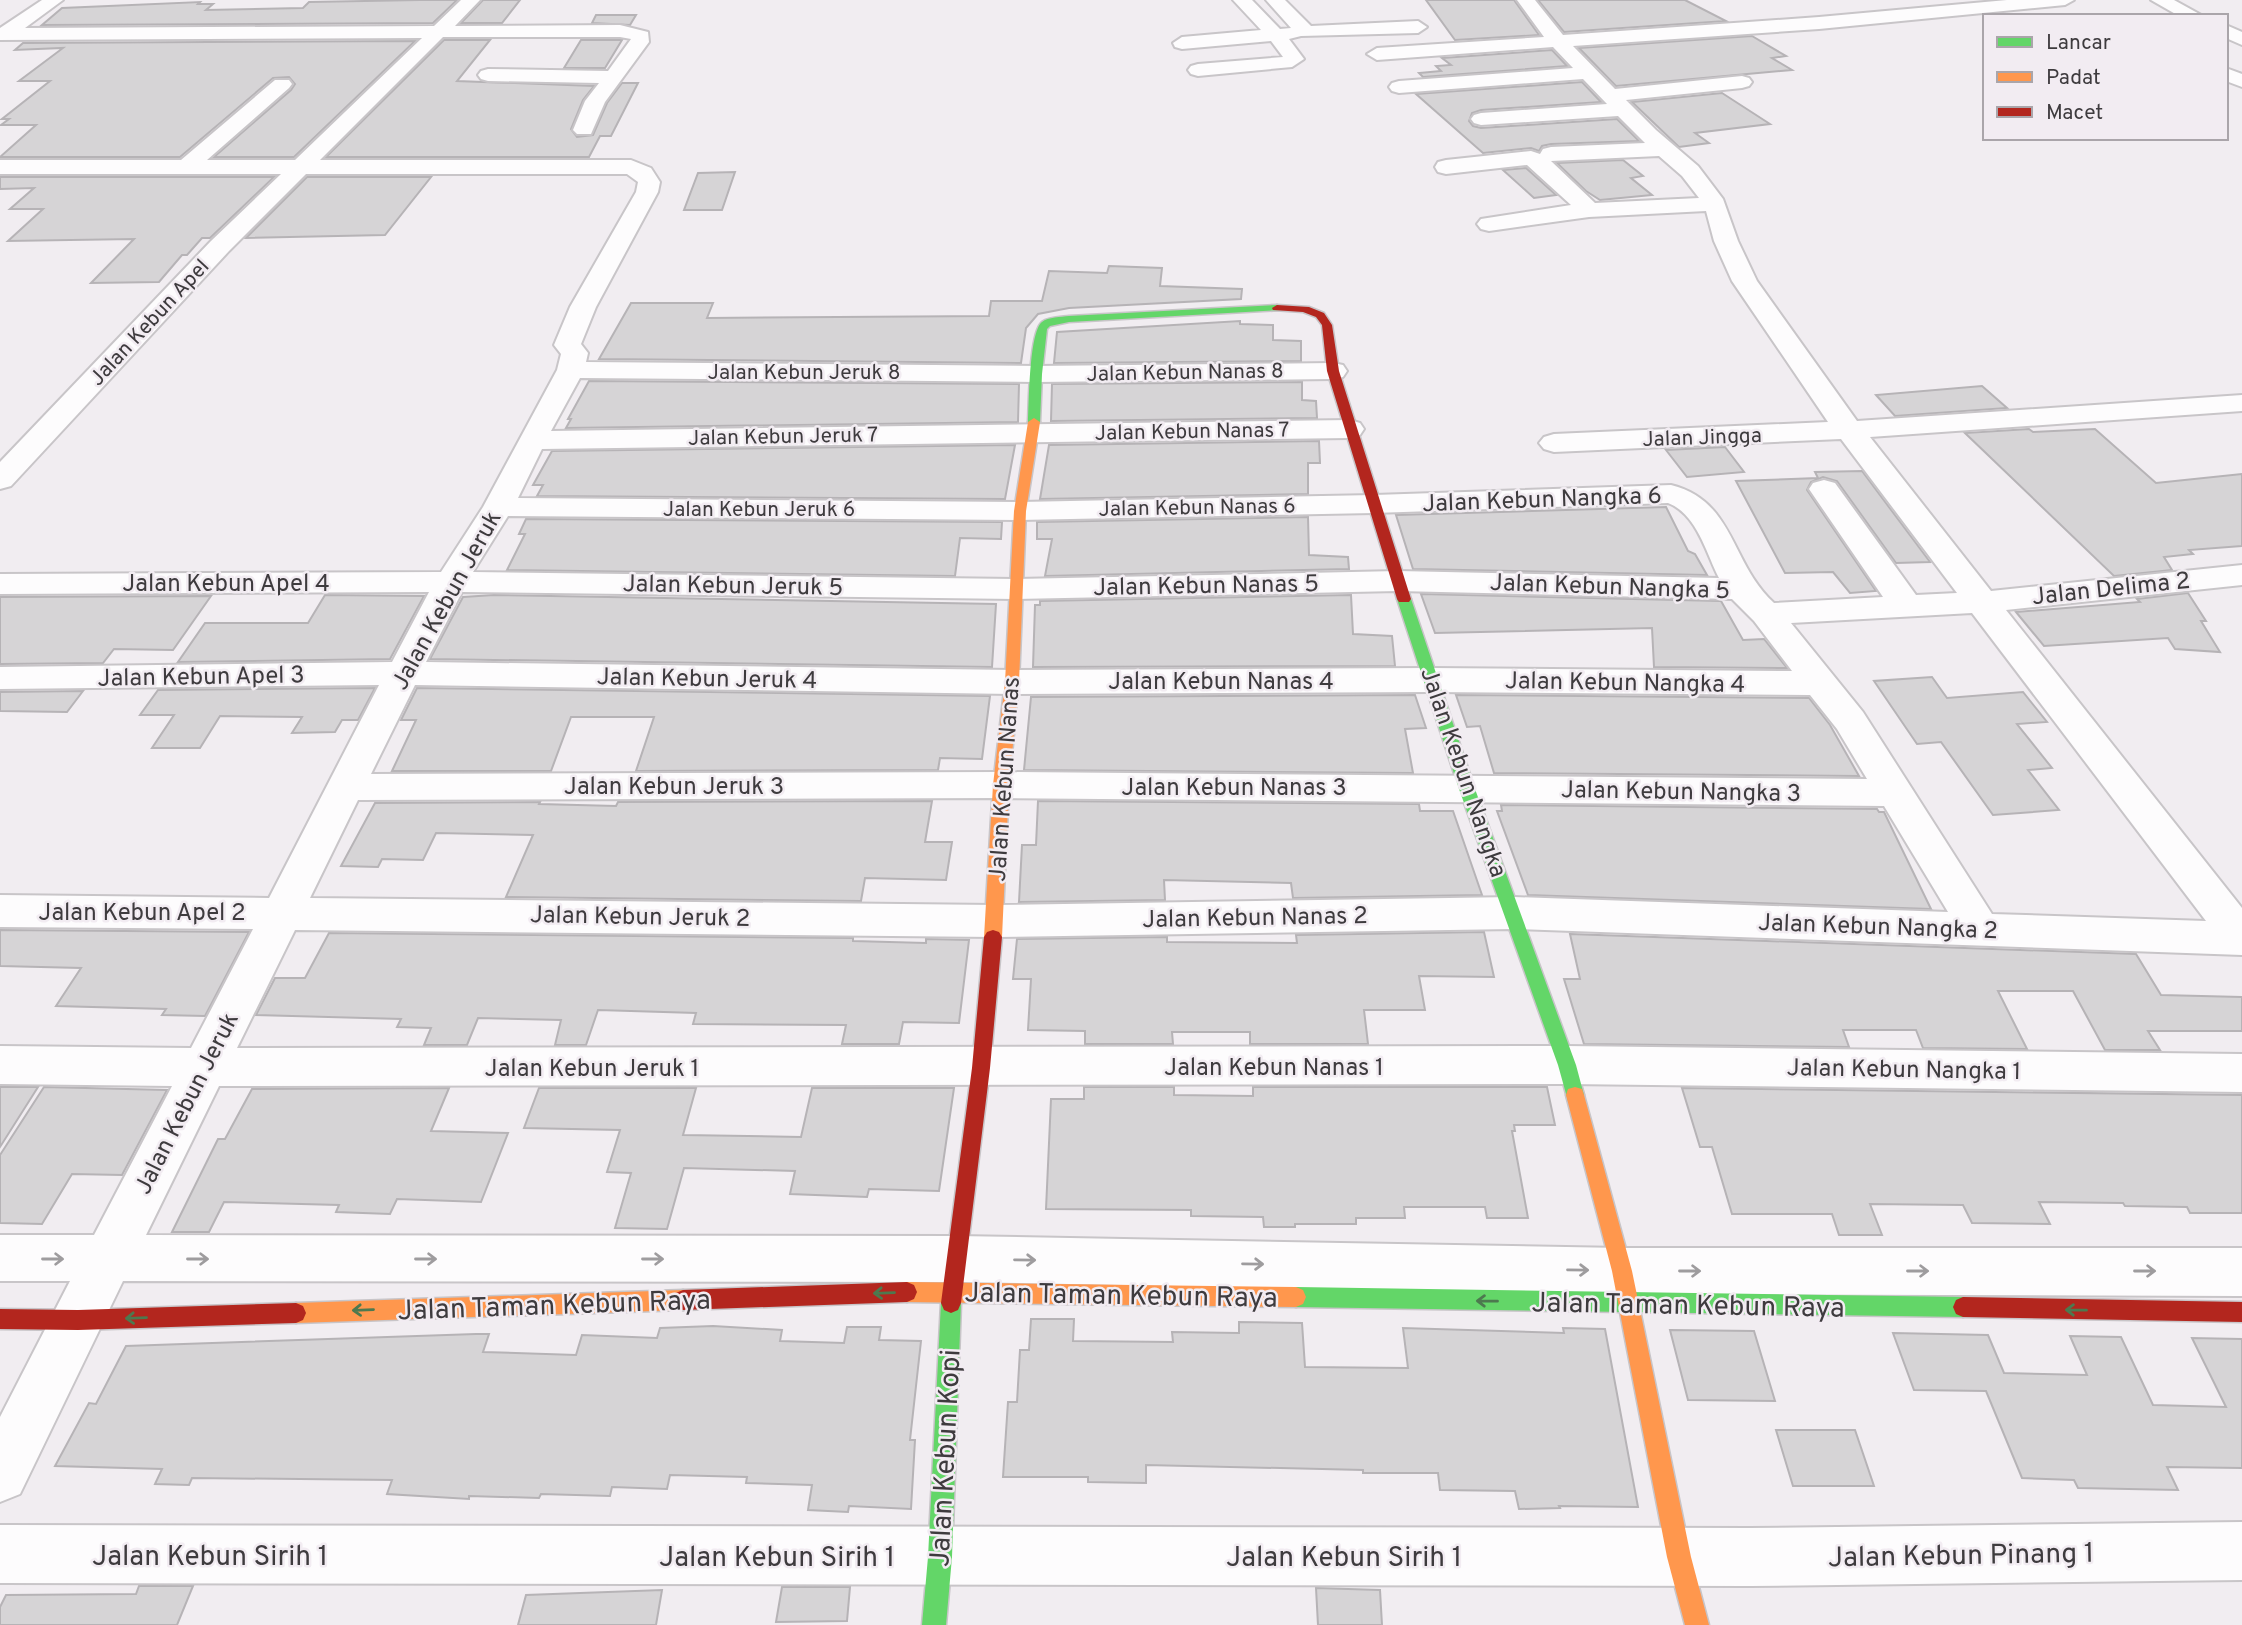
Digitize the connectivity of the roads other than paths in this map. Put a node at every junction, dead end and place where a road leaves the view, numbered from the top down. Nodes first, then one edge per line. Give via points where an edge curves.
1 (54, 0) edge
2 (471, 0) edge
3 (1242, 0) edge
4 (1526, 0) edge
5 (1907, 0) edge
6 (2065, 0) edge
7 (2160, 0) edge
8 (1280, 4) edge
9 (1789, 6) dead end
10 (1310, 7) dead end
11 (327, 10) dead end
12 (1932, 13) junction
13 (2190, 14) edge
14 (1819, 23) junction
15 (1486, 26) dead end
16 (1433, 27) dead end
17 (440, 32) junction
18 (1306, 32) junction
19 (302, 33) junction
20 (1276, 35) junction
21 (1, 41) edge
22 (1558, 42) junction
23 (1182, 43) dead end
24 (1502, 46) junction
25 (1377, 54) dead end
26 (1198, 69) dead end
27 (1589, 74) junction
28 (488, 75) dead end
29 (611, 77) junction
30 (1742, 82) dead end
31 (282, 83) dead end
32 (1399, 87) dead end
33 (1617, 102) junction
34 (1481, 119) dead end
35 (584, 130) dead end
36 (1551, 154) dead end
37 (1659, 156) junction
38 (188, 166) junction
39 (300, 166) junction
40 (0, 167) edge
41 (1446, 167) dead end
42 (1703, 204) junction
43 (1589, 211) junction
44 (1489, 224) dead end
45 (1069, 318) joint
46 (573, 361) junction
47 (1037, 363) junction
48 (1334, 370) junction
49 (2242, 403) edge
50 (1350, 429) junction
51 (1851, 430) junction
52 (1034, 432) junction
53 (532, 440) junction
54 (1554, 443) dead end
55 (0, 480) edge
56 (1824, 489) dead end
57 (1374, 504) junction
58 (498, 508) junction
59 (1020, 511) junction
60 (2242, 575) edge
61 (1398, 581) junction
62 (451, 582) junction
63 (0, 584) edge
64 (1015, 589) junction
65 (1753, 601) junction
66 (1981, 602) junction
67 (1907, 607) junction
68 (403, 673) junction
69 (0, 678) edge
70 (1431, 680) junction
71 (1012, 682) junction
72 (1819, 683) junction
73 (1001, 785) junction
74 (348, 786) junction
75 (1467, 789) junction
76 (1894, 793) junction
77 (0, 911) edge
78 (284, 912) junction
79 (1514, 913) junction
80 (995, 921) junction
81 (1980, 930) junction
82 (2242, 938) edge
83 (0, 1065) edge
84 (1567, 1065) junction
85 (204, 1067) junction
86 (981, 1068) junction
87 (2242, 1073) edge
88 (0, 1258) edge
89 (106, 1259) junction
90 (2242, 1272) edge
91 (955, 1275) junction
92 (1625, 1287) junction
93 (2242, 1312) edge
94 (0, 1319) edge
95 (78, 1320) junction
96 (0, 1474) edge
97 (2242, 1551) edge
98 (0, 1554) edge
99 (940, 1557) junction
100 (1679, 1557) junction
101 (933, 1625) edge
102 (1697, 1625) edge

1 - 21 street
2 - 17 street, Jalan Kebun Apel
3 - 20 street
4 - 22 street
5 - 12 street
6 - 12 street
7 - 13 street
8 - 10 street
8 - 18 street
9 - 14 street
11 - 19 street
12 - 14 street
14 - 22 street
15 - 24 street
16 - 18 street
17 - 19 street
17 - 29 street via 620,31 641,36
17 - 39 street, Jalan Kebun Apel
18 - 20 street
19 - 21 street via 30,34
20 - 23 street
20 - 26 street via 1292,61
22 - 24 street
22 - 27 street
24 - 25 street
27 - 32 street
27 - 33 street
28 - 29 street
29 - 35 street
30 - 33 street
31 - 38 street
33 - 34 street
33 - 37 street
36 - 37 street
37 - 42 street via 1690,171
38 - 39 street
38 - 40 street
39 - 46 street via 631,167 643,173 649,181 647,192 567,345
39 - 55 street, Jalan Kebun Apel
41 - 43 street via 1531,158
42 - 43 street
42 - 51 street via 1745,281
43 - 44 street
45 - 47 street, Jalan Kebun Nanas via 1042,328
45 - 48 street, Jalan Kebun Nangka via 1306,309 1320,315 1327,325
46 - 47 street, Jalan Kebun Jeruk 8
46 - 53 street, Jalan Kebun Jeruk
47 - 48 street, Jalan Kebun Nanas 8
47 - 52 street, Jalan Kebun Nanas
48 - 50 street, Jalan Kebun Nangka
49 - 51 street, Jalan Jingga
50 - 52 street, Jalan Kebun Nanas 7
50 - 57 street, Jalan Kebun Nangka
51 - 54 street, Jalan Jingga
51 - 66 street
52 - 53 street, Jalan Kebun Jeruk 7
52 - 59 street, Jalan Kebun Nanas
53 - 58 street, Jalan Kebun Jeruk
56 - 67 street
57 - 59 street, Jalan Kebun Nanas 6
57 - 61 street, Jalan Kebun Nangka
57 - 65 street, Jalan Kebun Nangka 6 via 1642,494 1685,497
58 - 59 street, Jalan Kebun Jeruk 6
58 - 62 street, Jalan Kebun Jeruk
59 - 64 street, Jalan Kebun Nanas
60 - 66 street, Jalan Delima 2
61 - 64 street, Jalan Kebun Nanas 5
61 - 65 street, Jalan Kebun Nangka 5
61 - 70 street, Jalan Kebun Nangka
62 - 63 street, Jalan Kebun Apel 4
62 - 64 street, Jalan Kebun Jeruk 5
62 - 68 street, Jalan Kebun Jeruk
64 - 71 street, Jalan Kebun Nanas
65 - 67 street, Jalan Kebun Nangka 5
65 - 72 street
66 - 67 street, Jalan Kebun Nangka 5
66 - 82 street
68 - 69 street, Jalan Kebun Apel 3
68 - 71 street, Jalan Kebun Jeruk 4
68 - 74 street, Jalan Kebun Jeruk
70 - 71 street, Jalan Kebun Nanas 4
70 - 72 street, Jalan Kebun Nangka 4
70 - 75 street, Jalan Kebun Nangka
71 - 73 street, Jalan Kebun Nanas
72 - 76 street via 1850,721
73 - 74 street, Jalan Kebun Jeruk 3
73 - 75 street, Jalan Kebun Nanas 3
73 - 80 street, Jalan Kebun Nanas
74 - 78 street, Jalan Kebun Jeruk
75 - 76 street, Jalan Kebun Nangka 3
75 - 79 street, Jalan Kebun Nangka
76 - 81 street
77 - 78 street, Jalan Kebun Apel 2
78 - 80 street, Jalan Kebun Jeruk 2
78 - 85 street, Jalan Kebun Jeruk
79 - 80 street, Jalan Kebun Nanas 2
79 - 81 street, Jalan Kebun Nangka 2
79 - 84 street, Jalan Kebun Nangka
80 - 86 street, Jalan Kebun Nanas
81 - 82 street, Jalan Kebun Nangka 2
83 - 85 street, Jalan Kebun Jeruk 1
84 - 86 street, Jalan Kebun Nanas 1
84 - 87 street, Jalan Kebun Nangka 1
84 - 92 street, Jalan Kebun Nangka
85 - 86 street, Jalan Kebun Jeruk 1
85 - 89 street, Jalan Kebun Jeruk
86 - 91 street, Jalan Kebun Nanas
88 -> 89 street, Jalan Taman Kebun Raya
89 -> 91 street, Jalan Taman Kebun Raya
89 - 95 street, Jalan Kebun Jeruk
92 -> 90 street, Jalan Taman Kebun Raya
91 - 92 street, Jalan Taman Kebun Raya
91 -> 95 street, Jalan Taman Kebun Raya
91 - 99 street, Jalan Kebun Kopi
93 -> 92 street, Jalan Taman Kebun Raya
92 - 100 street, Jalan Kebun Nangka
94 - 95 street, Jalan Taman Kebun Raya
95 - 96 street, Jalan Kebun Jeruk
97 - 100 street, Jalan Kebun Pinang 1
98 - 99 street, Jalan Kebun Sirih 1
99 - 100 street, Jalan Kebun Sirih 1
99 - 101 street, Jalan Kebun Kopi
100 - 102 street, Jalan Kebun Nangka

